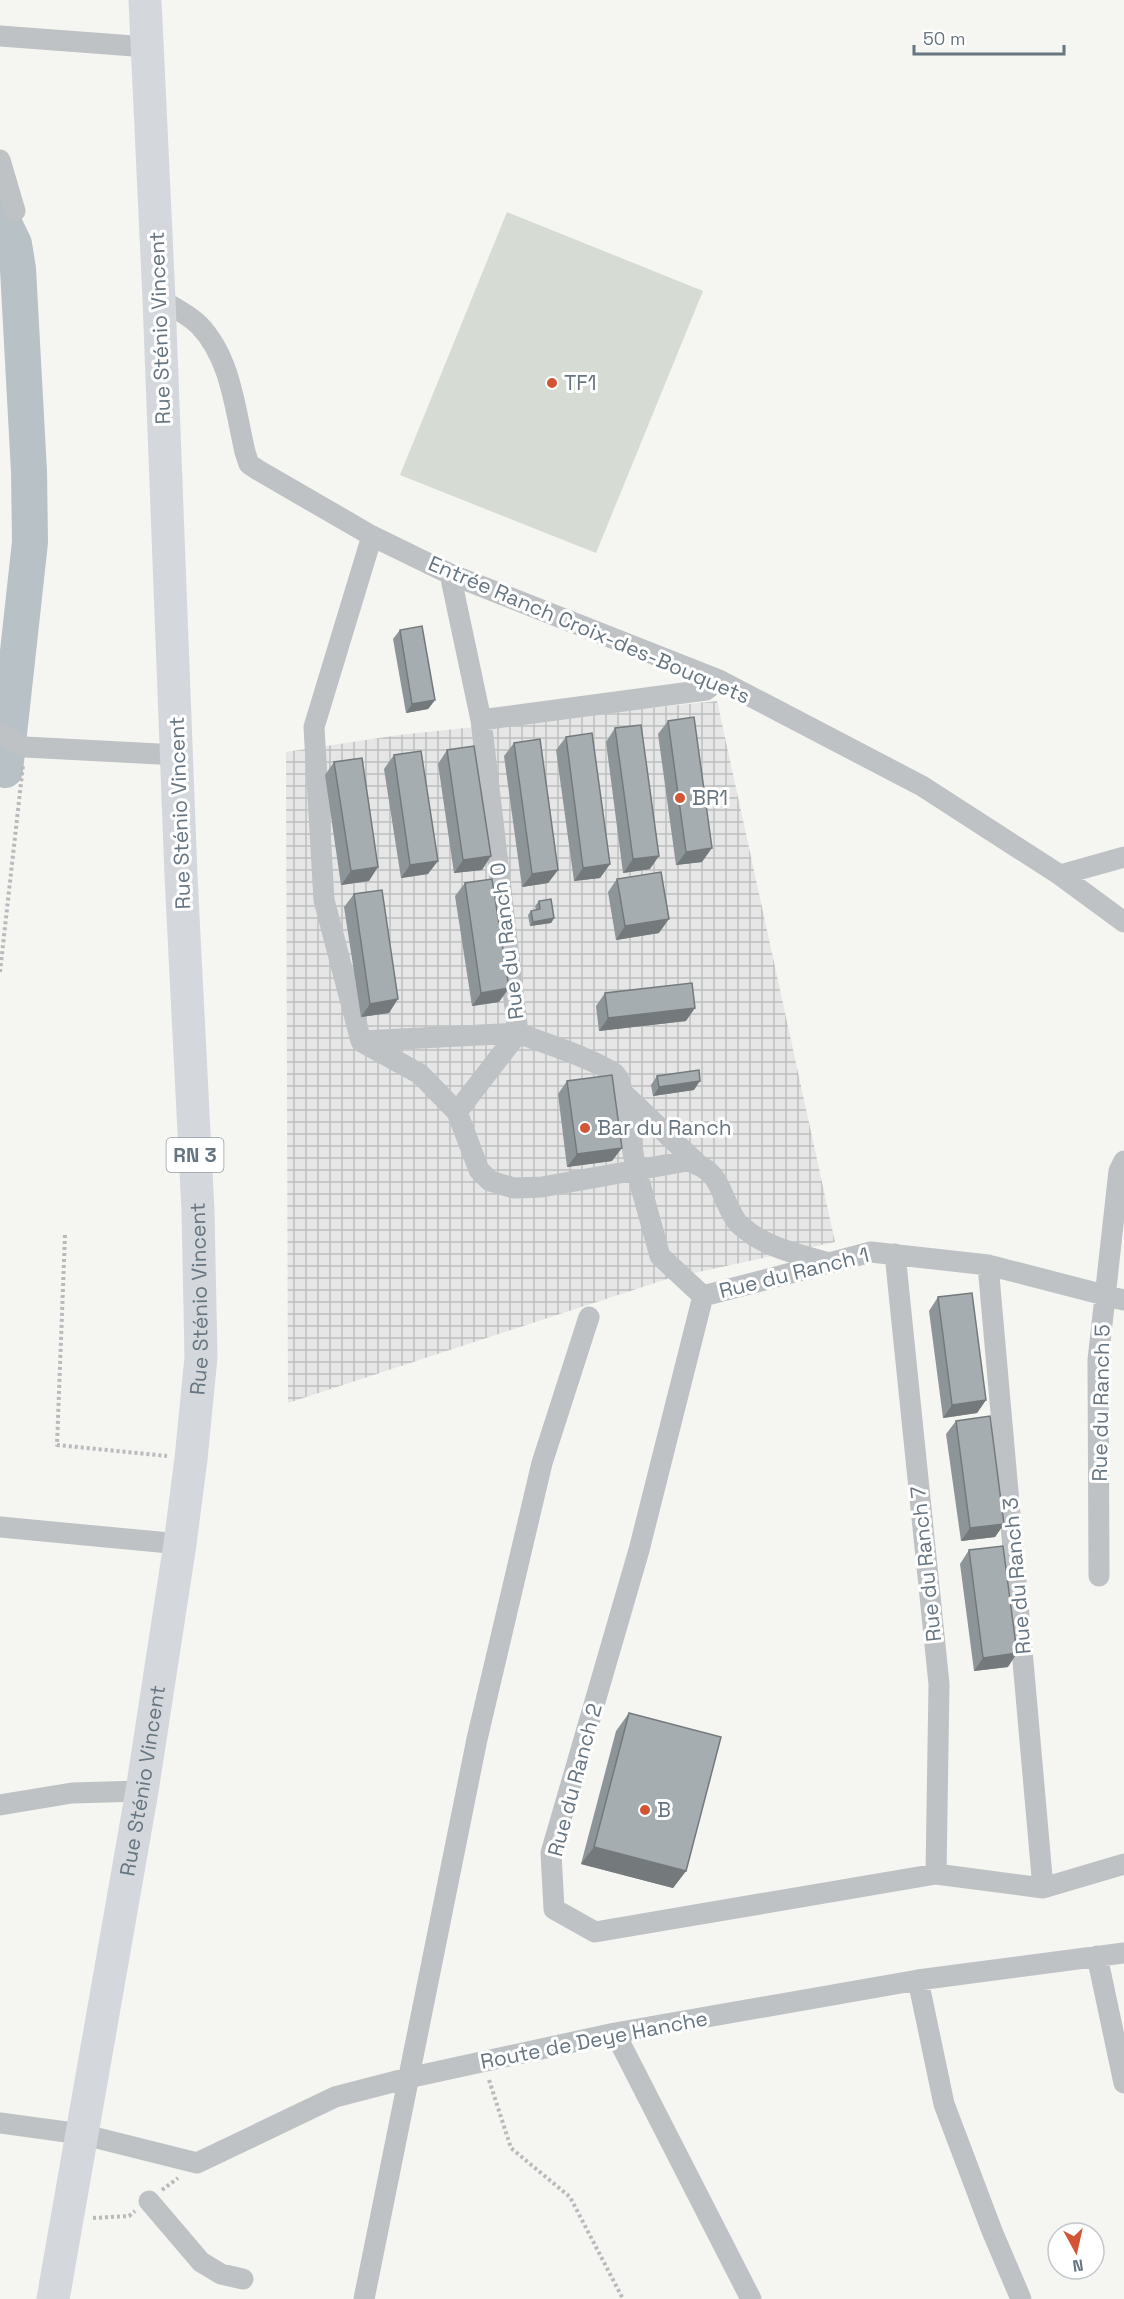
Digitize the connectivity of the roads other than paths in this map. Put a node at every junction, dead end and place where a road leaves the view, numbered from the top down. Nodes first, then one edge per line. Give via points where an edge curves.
1 (145, 0) edge
2 (0, 36) edge
3 (147, 47) junction
4 (0, 160) edge
5 (15, 211) dead end
6 (159, 299) junction
7 (372, 536) junction
8 (450, 574) junction
9 (719, 680) junction
10 (482, 720) junction
11 (11, 739) edge
12 (178, 755) junction
13 (1124, 857) edge
14 (1060, 875) junction
15 (1124, 922) edge
16 (518, 1033) junction
17 (362, 1041) junction
18 (622, 1092) junction
19 (457, 1112) junction
20 (1124, 1161) edge
21 (698, 1164) junction
22 (636, 1169) junction
23 (895, 1254) junction
24 (829, 1263) junction
25 (988, 1264) junction
26 (704, 1296) junction
27 (1114, 1298) edge
28 (589, 1317) dead end
29 (0, 1527) edge
30 (180, 1544) junction
31 (1099, 1576) dead end
32 (142, 1791) junction
33 (0, 1805) edge
34 (1124, 1864) edge
35 (936, 1874) junction
36 (1043, 1888) junction
37 (1124, 1953) edge
38 (1097, 1956) junction
39 (918, 1980) junction
40 (615, 2033) junction
41 (408, 2078) junction
42 (1124, 2083) edge
43 (0, 2123) edge
44 (81, 2134) junction
45 (149, 2201) dead end
46 (243, 2279) dead end
47 (52, 2299) edge
48 (364, 2299) edge
49 (751, 2299) edge
50 (1021, 2299) edge

1 - 3 main road, Rue Sténio Vincent / RN 3
2 - 3 street
3 - 6 main road, Rue Sténio Vincent / RN 3
4 - 5 street
6 - 7 street, Entrée Ranch Croix-des-Bouquets via 199,325 215,346 228,375 249,464
6 - 12 main road, Rue Sténio Vincent / RN 3
7 - 8 street, Entrée Ranch Croix-des-Bouquets
7 - 17 street via 314,727 324,900
8 - 9 street, Entrée Ranch Croix-des-Bouquets
8 - 10 street, Rue du Ranch 0
9 - 10 street via 706,690
9 - 14 street, Entrée Ranch Croix-des-Bouquets via 922,786
10 - 16 street, Rue du Ranch 0
11 - 12 street
12 - 30 main road, Rue Sténio Vincent / RN 3 via 201,1357
13 - 14 street
14 - 15 street, Entrée Ranch Croix-des-Bouquets
16 - 17 street, Rue du Ranch 0
16 - 18 street, Rue du Ranch 1 via 615,1074
16 - 19 street
17 - 19 street via 420,1074
18 - 21 street
18 - 22 street, Rue du Ranch 1
19 - 22 street via 479,1170 490,1181 514,1188 542,1187
20 - 27 street, Rue du Ranch 5 via 1119,1171
21 - 22 street via 687,1161
21 - 24 street via 710,1171 721,1187 738,1224 771,1246
22 - 26 street, Rue du Ranch 1 via 660,1256
23 - 24 street, Rue du Ranch 1 via 871,1252
23 - 25 street, Rue du Ranch 1
23 - 35 street, Rue du Ranch 7 via 939,1684
24 - 26 street, Rue du Ranch 1
25 - 27 street, Rue du Ranch 1
25 - 36 street, Rue du Ranch 3
26 - 35 street, Rue du Ranch 2 via 639,1550 551,1853 554,1909 595,1932
27 - 31 street, Rue du Ranch 5 via 1098,1360
28 - 41 street via 539,1474 477,1739
29 - 30 street
30 - 32 main road, Rue Sténio Vincent / RN 3
32 - 33 street via 72,1793
32 - 44 main road, Rue Sténio Vincent / RN 3
34 - 36 street, Rue du Ranch 2
35 - 36 street, Rue du Ranch 2
37 - 38 street, Route de Deye Hanche
38 - 39 street, Route de Deye Hanche
38 - 42 street
39 - 40 street, Route de Deye Hanche
39 - 50 street via 944,2104
40 - 41 street, Route de Deye Hanche
40 - 49 street
41 - 44 street, Route de Deye Hanche via 335,2097 197,2163
41 - 48 street
43 - 44 street, Route de Deye Hanche
44 - 47 main road, Rue Sténio Vincent / RN 3
45 - 46 street via 201,2262 221,2274

